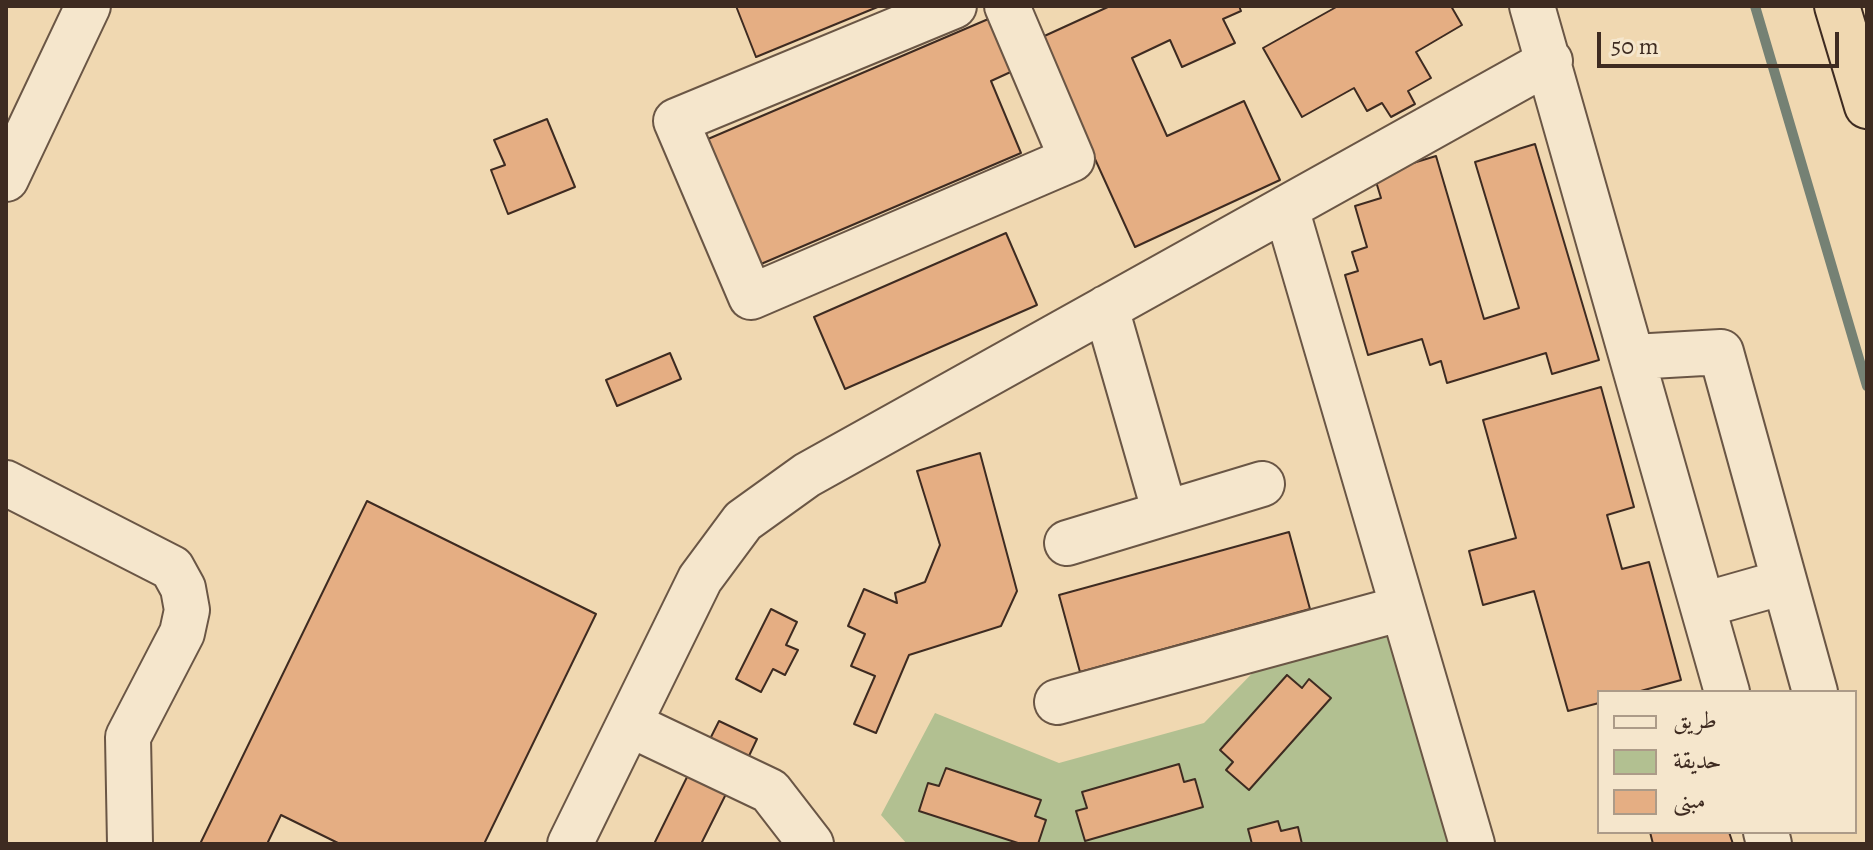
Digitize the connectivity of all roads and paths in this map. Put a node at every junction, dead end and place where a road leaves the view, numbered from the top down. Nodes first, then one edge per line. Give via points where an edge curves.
1 (88, 6) edge
2 (954, 6) edge
3 (1007, 6) edge
4 (1532, 6) edge
5 (1837, 6) edge
6 (1550, 61) junction
7 (1867, 106) edge
8 (6, 179) edge
9 (1286, 208) junction
10 (1106, 308) junction
11 (1633, 357) junction
12 (6, 483) edge
13 (1262, 484) dead end
14 (1165, 513) junction
15 (1067, 543) dead end
16 (1784, 582) junction
17 (1703, 605) junction
18 (1403, 608) junction
19 (1726, 690) edge
20 (1814, 690) edge
21 (1057, 702) dead end
22 (629, 724) junction
23 (130, 844) edge
24 (570, 844) edge
25 (811, 844) edge
26 (1472, 844) edge

1 - 8 lane
2 - 3 lane via 676,121 751,297 1072,159
4 - 6 lane
5 - 7 highway
6 - 9 lane
6 - 11 lane
9 - 10 lane
9 - 18 lane
10 - 14 lane
10 - 22 lane via 807,475 743,521 700,579
11 - 16 lane via 1721,352
11 - 17 lane
12 - 23 lane via 172,568 183,588 187,610 182,633 128,737
13 - 14 lane
14 - 15 lane
16 - 17 lane
16 - 20 lane
17 - 19 lane
18 - 21 lane
18 - 26 lane
22 - 24 lane
22 - 25 lane via 770,791

